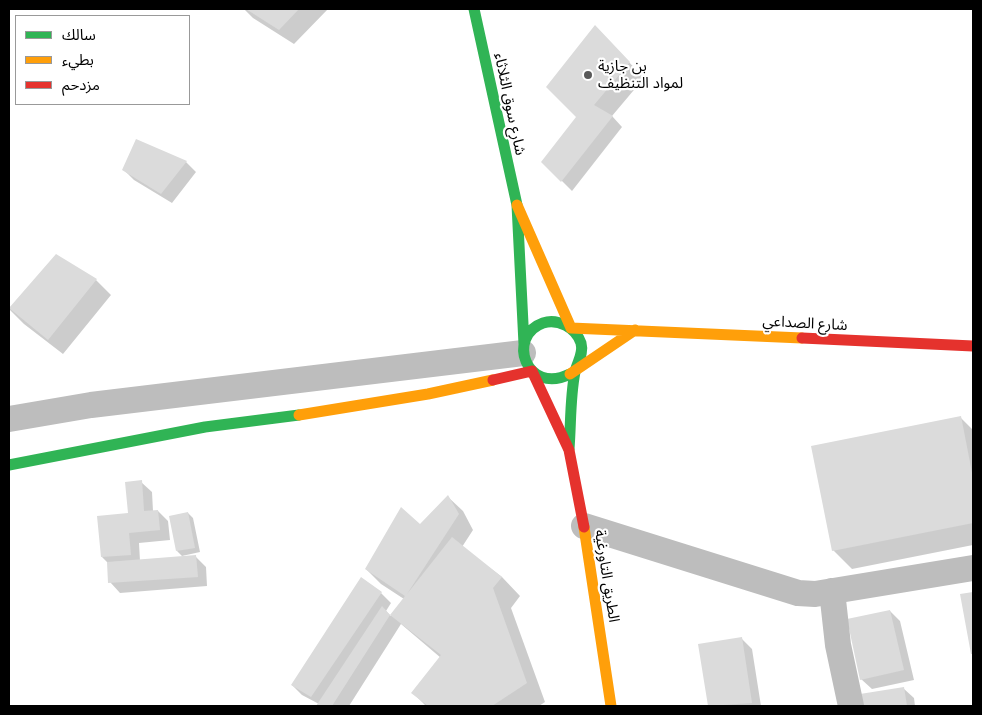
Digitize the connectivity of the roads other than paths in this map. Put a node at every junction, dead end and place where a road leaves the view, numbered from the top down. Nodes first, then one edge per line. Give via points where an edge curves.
1 (474, 9) edge
2 (517, 205) junction
3 (571, 328) junction
4 (635, 330) junction
5 (973, 346) edge
6 (526, 356) junction
7 (575, 371) junction
8 (9, 420) edge
9 (569, 450) junction
10 (9, 465) edge
11 (584, 526) junction
12 (973, 568) edge
13 (832, 591) junction
14 (611, 706) edge
15 (851, 706) edge

1 - 2 street, شارع سوق الثلاثاء
2 - 3 street
2 - 6 street
3 - 4 street, شارع الصداعي
3 - 6 street via 553,321 543,323 535,328
3 - 7 street via 578,335 582,353
4 - 5 street, شارع الصداعي
4 - 7 street
6 - 7 street via 548,380 558,380
6 - 8 street via 91,405
6 - 9 street
6 - 10 street via 428,394 340,410 205,427
7 - 9 street
9 - 11 street, الطريق التاورغية
11 - 13 street via 798,594
11 - 14 street, الطريق التاورغية
12 - 13 street
13 - 15 street via 838,645

